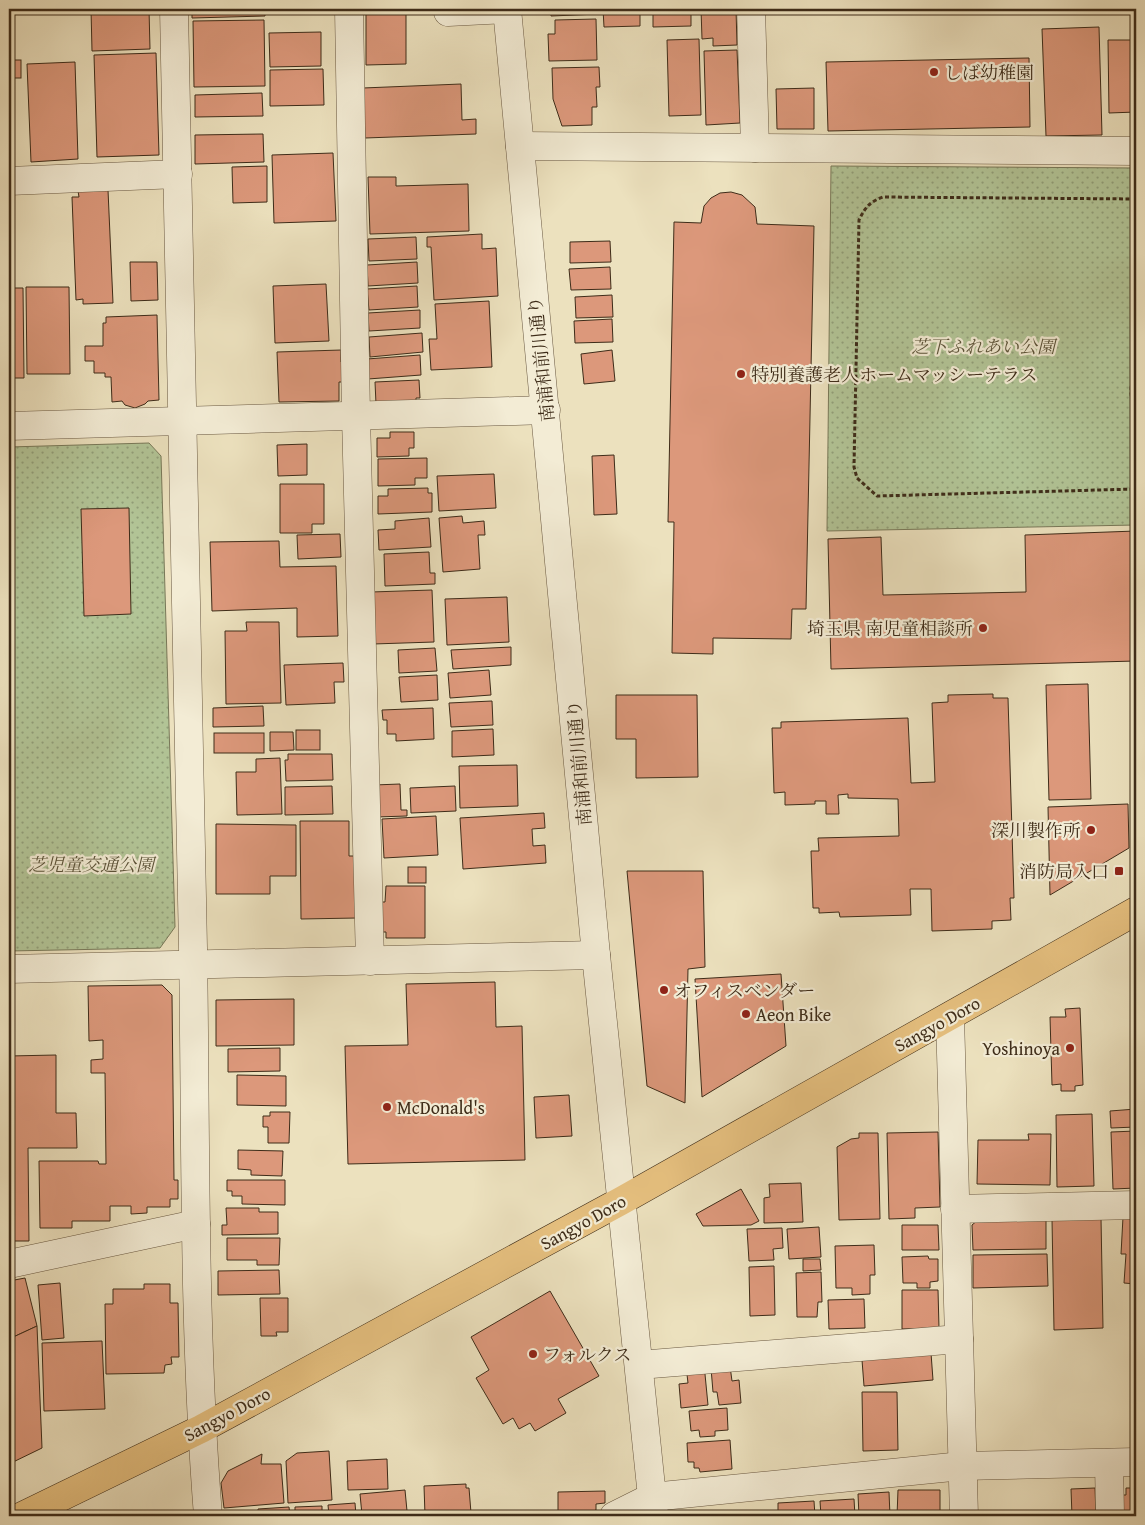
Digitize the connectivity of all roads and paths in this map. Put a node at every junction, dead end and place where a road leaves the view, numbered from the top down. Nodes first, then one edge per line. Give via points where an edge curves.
1 (174, 9) edge
2 (349, 9) edge
3 (507, 9) edge
4 (751, 9) edge
5 (448, 12) dead end
6 (520, 146) junction
7 (755, 148) junction
8 (1136, 151) edge
9 (178, 174) junction
10 (9, 181) edge
11 (1136, 199) edge
12 (1136, 368) edge
13 (546, 410) junction
14 (1136, 410) edge
15 (356, 416) junction
16 (184, 422) junction
17 (9, 426) edge
18 (1136, 489) edge
19 (1136, 911) edge
20 (596, 955) junction
21 (370, 961) junction
22 (193, 964) junction
23 (9, 969) edge
24 (950, 1017) junction
25 (621, 1202) junction
26 (1136, 1205) edge
27 (955, 1209) junction
28 (196, 1224) junction
29 (9, 1264) edge
30 (959, 1339) junction
31 (639, 1364) junction
32 (201, 1429) junction
33 (1136, 1462) edge
34 (1108, 1463) junction
35 (962, 1466) junction
36 (653, 1507) edge
37 (22, 1516) edge
38 (208, 1516) edge
39 (614, 1516) edge
40 (964, 1516) edge
41 (1110, 1516) edge

1 - 9 street
2 - 15 street
3 - 5 street
3 - 6 street, 南浦和前川通り
4 - 7 street
6 - 7 street
6 - 13 street, 南浦和前川通り
7 - 8 street
9 - 10 street
9 - 16 street
11 - 18 path via 882,197 865,207 859,220 854,467 857,478 877,496
12 - 14 path via 1131,382 1131,402
13 - 15 street
13 - 20 street, 南浦和前川通り
15 - 16 street
15 - 21 street
16 - 17 street
16 - 22 street
19 - 24 main road, Sangyo Doro
20 - 21 street
20 - 25 street, 南浦和前川通り
21 - 22 street
22 - 23 street
22 - 28 street
24 - 25 main road, Sangyo Doro
24 - 27 street
25 - 31 street, 南浦和前川通り
25 - 32 main road, Sangyo Doro
26 - 27 street
27 - 30 street
28 - 29 street
28 - 32 street
30 - 31 street
30 - 35 street
31 - 36 street, 南浦和前川通り
32 - 37 main road, Sangyo Doro
32 - 38 street
33 - 34 street
34 - 35 street
34 - 41 street
35 - 36 street
35 - 40 street
36 - 39 street

